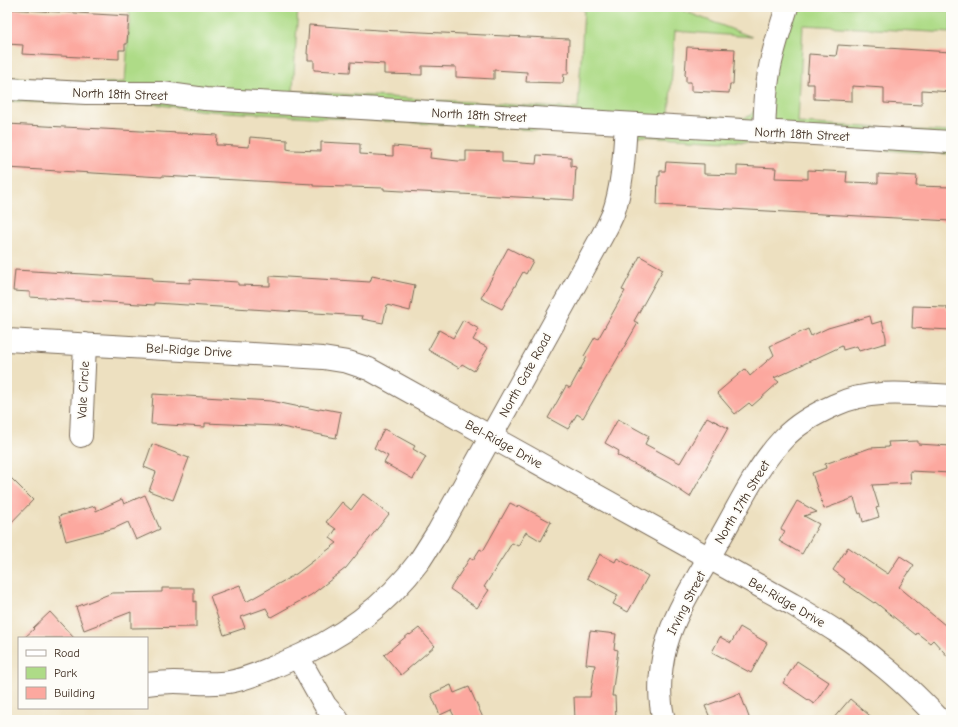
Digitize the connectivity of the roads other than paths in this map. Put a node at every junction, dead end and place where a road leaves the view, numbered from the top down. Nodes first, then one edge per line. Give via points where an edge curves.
1 (787, 7) edge
2 (7, 89) edge
3 (626, 124) junction
4 (764, 131) junction
5 (951, 142) edge
6 (7, 340) edge
7 (85, 344) junction
8 (951, 396) edge
9 (80, 436) dead end
10 (491, 436) junction
11 (709, 557) junction
12 (298, 657) junction
13 (148, 684) edge
14 (338, 720) edge
15 (664, 720) edge
16 (940, 720) edge

1 - 4 street via 769,70
2 - 3 street, North 18th Street via 162,93 205,99
3 - 4 street, North 18th Street
3 - 10 street, North Gate Road via 623,172 613,214
4 - 5 street, North 18th Street
6 - 7 street, Bel-Ridge Drive
7 - 9 street, Vale Circle
7 - 10 street, Bel-Ridge Drive via 323,358 348,362 369,369
8 - 11 street, North 17th Street via 893,393 864,396 836,404 810,418 785,437 764,462
10 - 11 street, Bel-Ridge Drive
10 - 12 street, North Gate Road via 438,532 394,591 364,618
11 - 15 street, Irving Street via 669,636 662,664 660,693
11 - 16 street, Bel-Ridge Drive via 833,628 879,662
12 - 13 street, North Gate Road via 249,677 228,682
12 - 14 street via 325,705

